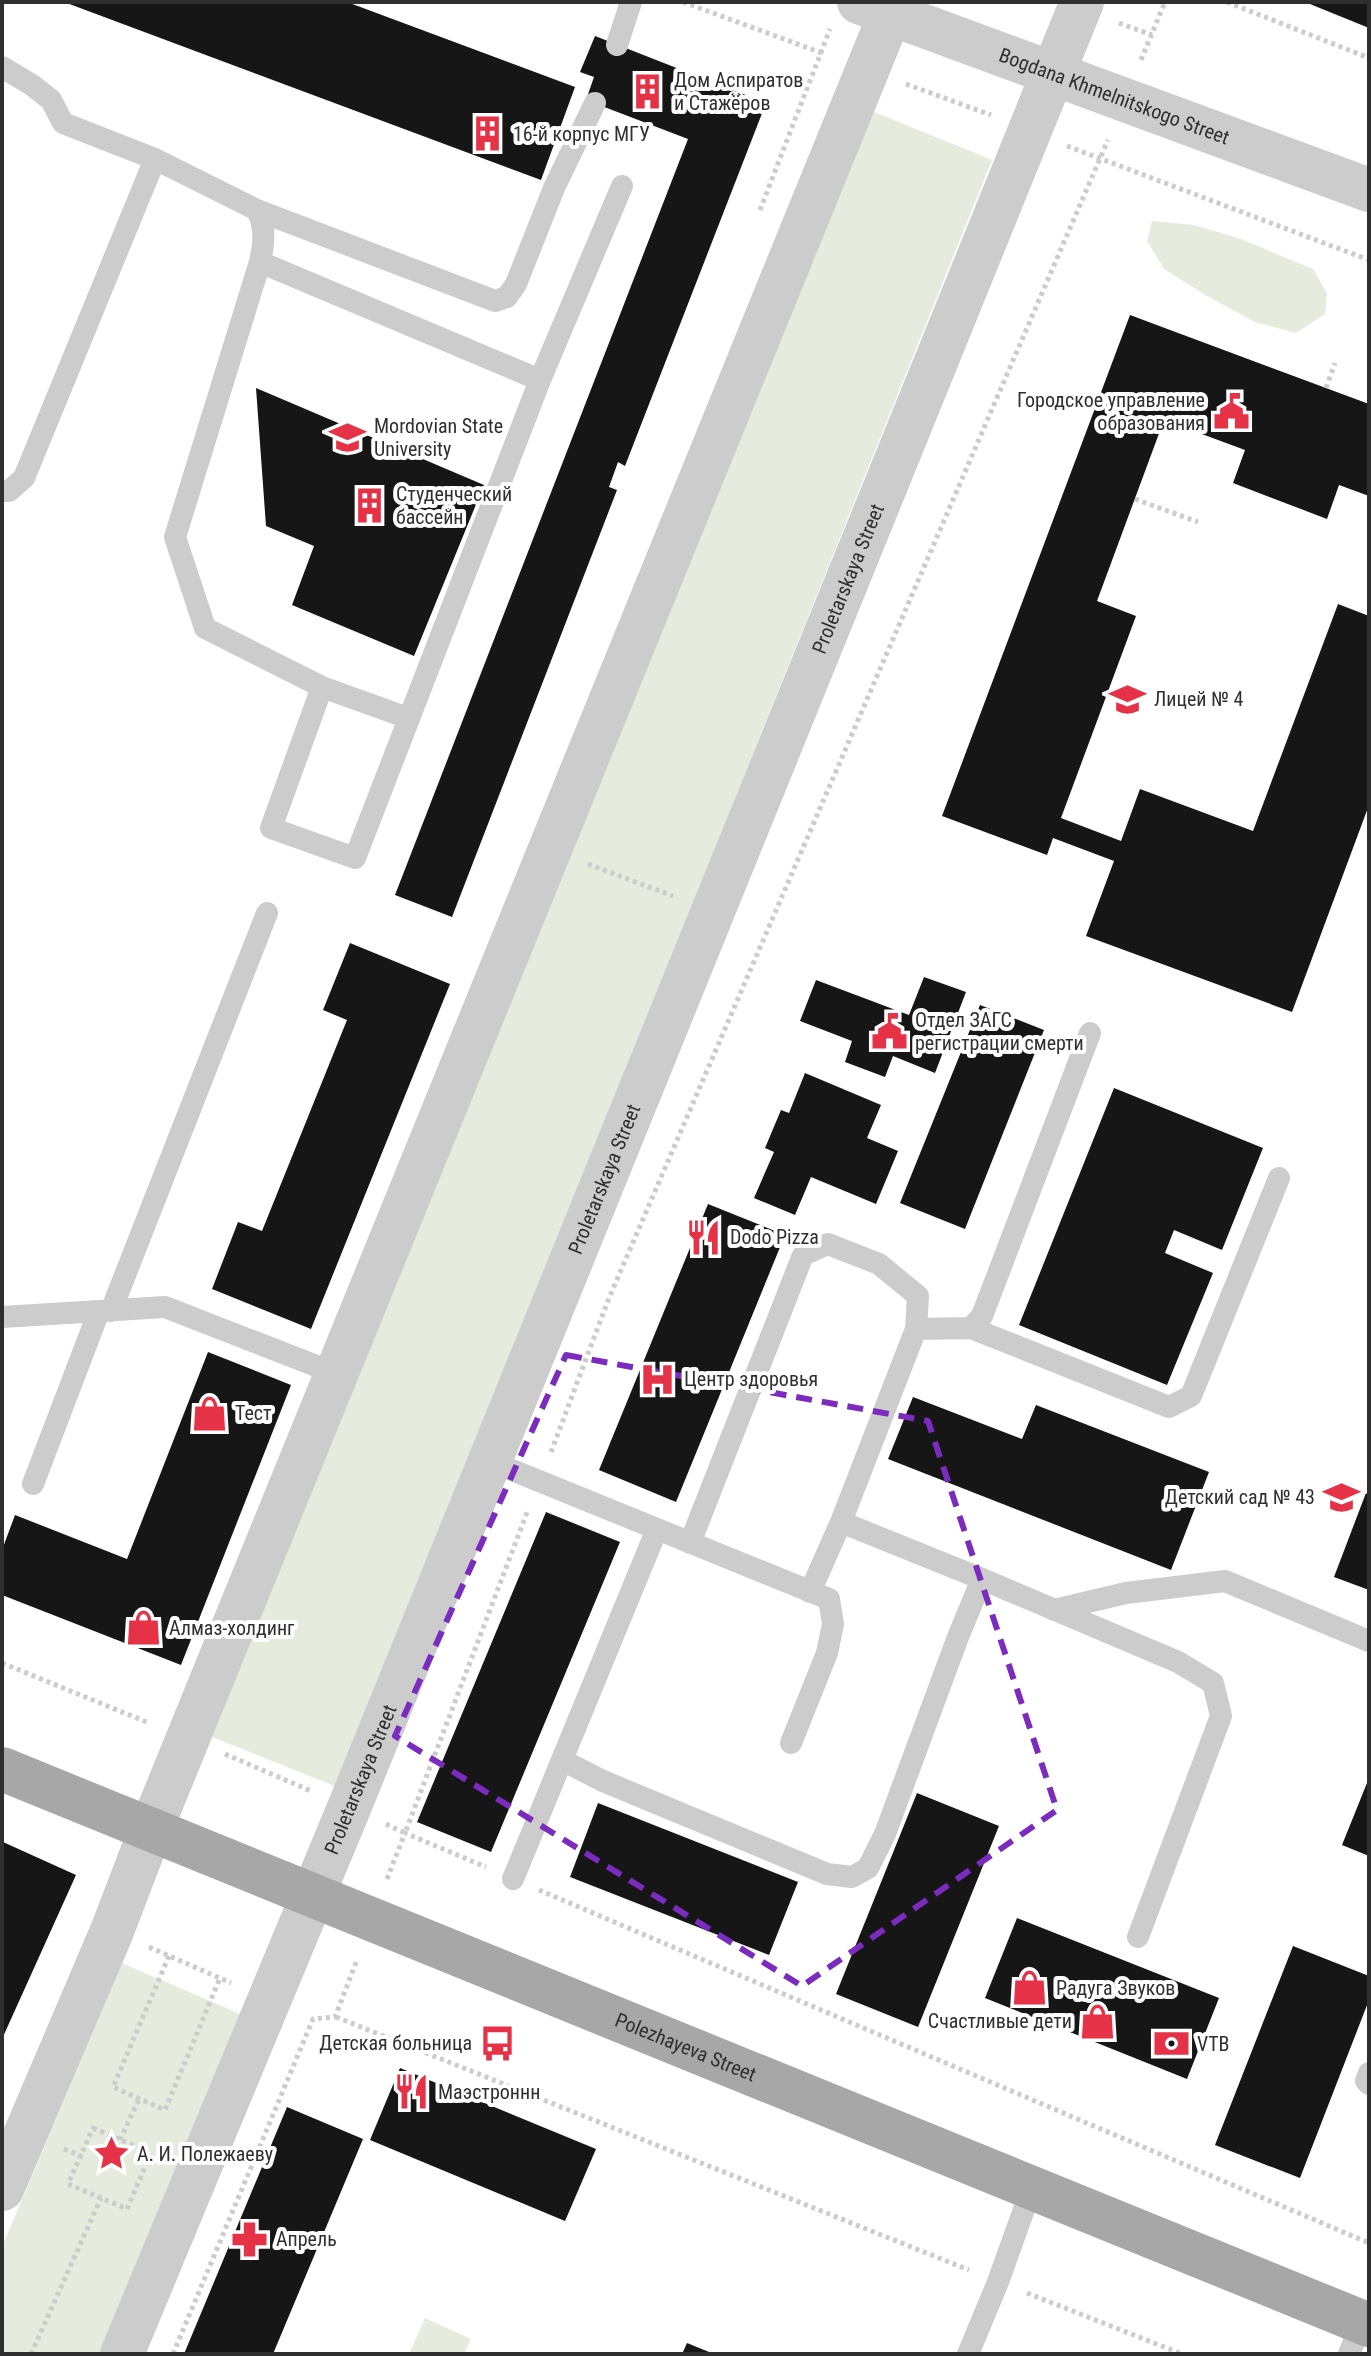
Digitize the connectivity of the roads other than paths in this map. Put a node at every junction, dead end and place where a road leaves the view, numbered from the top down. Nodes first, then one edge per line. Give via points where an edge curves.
1 (631, 2) edge
2 (1082, 2) edge
3 (881, 6) edge
4 (617, 45) dead end
5 (2, 67) edge
6 (1053, 72) junction
7 (595, 103) dead end
8 (155, 159) junction
9 (622, 186) dead end
10 (1369, 190) edge
11 (257, 210) junction
12 (260, 262) junction
13 (540, 380) junction
14 (2, 491) edge
15 (322, 687) junction
16 (408, 718) junction
17 (267, 913) dead end
18 (1090, 1033) dead end
19 (1279, 1178) dead end
20 (105, 1311) junction
21 (2, 1317) edge
22 (971, 1328) junction
23 (916, 1329) junction
24 (337, 1374) junction
25 (490, 1461) junction
26 (33, 1484) dead end
27 (841, 1522) junction
28 (657, 1529) junction
29 (690, 1543) junction
30 (982, 1579) junction
31 (810, 1592) junction
32 (1054, 1610) junction
33 (1369, 1641) edge
34 (791, 1743) dead end
35 (562, 1760) junction
36 (2, 1769) edge
37 (151, 1829) junction
38 (513, 1879) dead end
39 (313, 1893) junction
40 (1138, 1937) dead end
41 (1369, 2073) edge
42 (1369, 2084) edge
43 (1032, 2187) junction
44 (2, 2189) edge
45 (1360, 2334) edge
46 (126, 2353) edge
47 (968, 2354) edge

1 - 4 lane
2 - 6 street, Proletarskaya Street
3 - 6 street, Bogdana Khmelnitskogo Street
3 - 24 street via 550,850
5 - 8 lane via 51,100 63,123
6 - 10 street, Bogdana Khmelnitskogo Street
6 - 25 street, Proletarskaya Street
7 - 11 lane via 516,284 507,297 495,301
8 - 11 lane
8 - 14 lane via 24,478
9 - 13 lane
11 - 12 lane via 265,242
12 - 13 lane
12 - 15 lane via 175,537 205,628
13 - 16 lane
15 - 16 lane
15 - 16 lane via 271,828 355,858
17 - 20 lane
18 - 22 lane via 982,1316
19 - 22 lane via 1191,1396 1169,1407
20 - 21 lane
20 - 24 lane via 165,1307
20 - 26 lane
22 - 23 lane
23 - 27 lane
23 - 29 lane via 918,1296 879,1264 828,1244 803,1255
24 - 37 street
25 - 28 lane
25 - 39 street, Proletarskaya Street
27 - 30 lane
27 - 31 lane
28 - 29 lane
28 - 35 lane
29 - 31 lane
30 - 32 lane
30 - 35 lane via 885,1834 868,1868 852,1877 816,1870
31 - 34 lane via 829,1599 833,1624
32 - 33 lane via 1126,1593 1225,1581
32 - 40 lane via 1178,1662 1213,1683 1221,1716
35 - 38 lane
36 - 37 main road, Polezhayeva Street
37 - 39 main road, Polezhayeva Street
37 - 44 street
39 - 43 main road, Polezhayeva Street
39 - 46 street, Proletarskaya Street
41 - 42 lane
43 - 45 main road, Polezhayeva Street
43 - 47 lane

